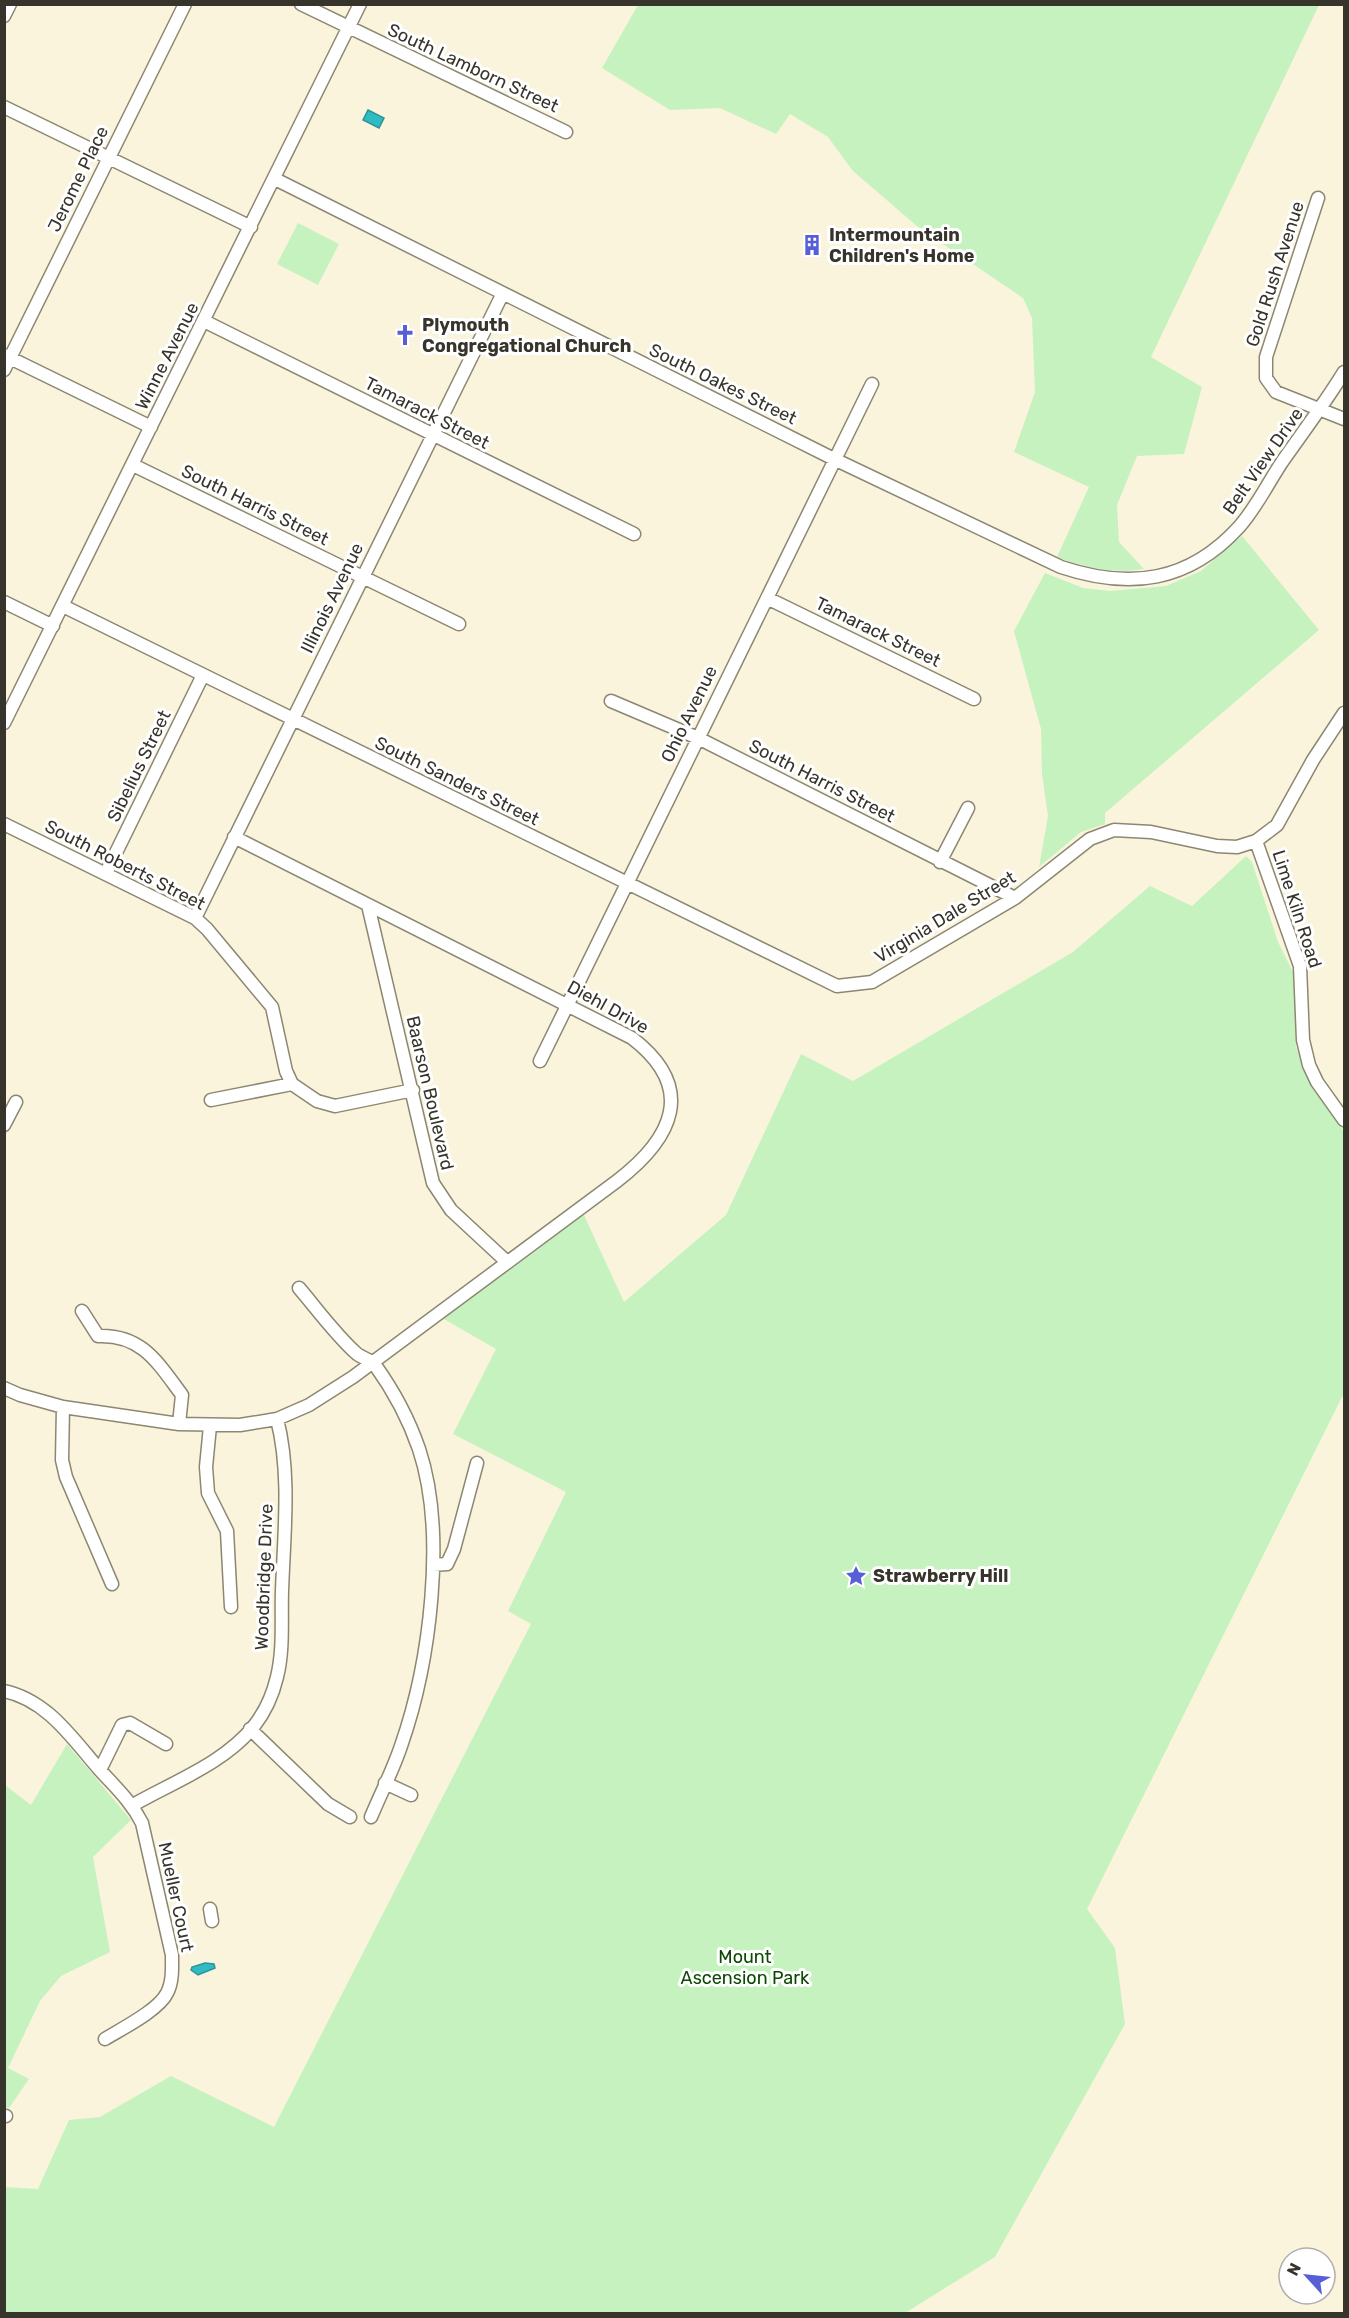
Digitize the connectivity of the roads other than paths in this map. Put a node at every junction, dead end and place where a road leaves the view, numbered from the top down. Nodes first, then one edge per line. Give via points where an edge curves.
1 (10, 4) edge
2 (184, 4) edge
3 (301, 4) edge
4 (360, 4) edge
5 (4, 16) edge
6 (348, 28) junction
7 (4, 107) edge
8 (566, 132) dead end
9 (108, 158) junction
10 (275, 179) junction
11 (1318, 198) dead end
12 (251, 227) junction
13 (502, 295) junction
14 (204, 321) junction
15 (8, 356) edge
16 (4, 370) edge
17 (1344, 372) edge
18 (872, 384) dead end
19 (1321, 409) junction
20 (1344, 419) edge
21 (151, 427) junction
22 (432, 436) junction
23 (834, 459) junction
24 (133, 465) junction
25 (634, 534) dead end
26 (1061, 567) joint
27 (362, 578) junction
28 (766, 597) junction
29 (4, 602) edge
30 (63, 606) junction
31 (459, 624) dead end
32 (53, 626) junction
33 (204, 675) junction
34 (974, 699) dead end
35 (611, 701) dead end
36 (1344, 713) edge
37 (293, 719) junction
38 (4, 723) edge
39 (698, 738) junction
40 (968, 808) dead end
41 (4, 825) edge
42 (234, 837) junction
43 (1256, 841) junction
44 (940, 862) junction
45 (106, 873) junction
46 (626, 884) junction
47 (1015, 898) junction
48 (368, 905) junction
49 (195, 918) junction
50 (837, 986) joint
51 (567, 1005) junction
52 (540, 1061) dead end
53 (292, 1084) junction
54 (413, 1090) junction
55 (211, 1100) dead end
56 (16, 1102) dead end
57 (1344, 1116) edge
58 (4, 1125) edge
59 (507, 1262) junction
60 (299, 1288) dead end
61 (82, 1311) dead end
62 (373, 1362) junction
63 (4, 1388) edge
64 (63, 1407) junction
65 (277, 1419) junction
66 (179, 1424) junction
67 (210, 1426) junction
68 (477, 1464) dead end
69 (433, 1565) junction
70 (112, 1584) dead end
71 (231, 1607) dead end
72 (4, 1691) edge
73 (250, 1730) junction
74 (166, 1744) dead end
75 (100, 1770) junction
76 (385, 1783) junction
77 (411, 1795) dead end
78 (133, 1805) junction
79 (350, 1817) dead end
80 (370, 1817) dead end
81 (105, 2039) dead end

1 - 5 street
2 - 9 street, Jerome Place
3 - 6 street, South Lamborn Street
4 - 6 street, Winne Avenue
6 - 8 street, South Lamborn Street
6 - 10 street, Winne Avenue
7 - 9 street
9 - 12 street
9 - 15 street, Jerome Place
10 - 12 street, Winne Avenue
10 - 13 street, South Oakes Street
11 - 19 street, Gold Rush Avenue via 1266,357 1266,378 1276,392
12 - 14 street, Winne Avenue
13 - 22 street, Illinois Avenue
13 - 23 street, South Oakes Street
14 - 21 street, Winne Avenue
14 - 22 street, Tamarack Street
15 - 16 street, Jerome Place
15 - 21 street
17 - 19 street, Belt View Drive
18 - 23 street, Ohio Avenue
19 - 20 street, Gold Rush Avenue
19 - 26 street, Belt View Drive via 1241,525 1216,549 1181,570 1147,580 1094,578
21 - 24 street, Winne Avenue
22 - 25 street, Tamarack Street
22 - 27 street, Illinois Avenue
23 - 26 street, South Oakes Street
23 - 28 street, Ohio Avenue
24 - 27 street, South Harris Street
24 - 30 street, Winne Avenue
27 - 31 street, South Harris Street
27 - 37 street, Illinois Avenue
28 - 34 street, Tamarack Street
28 - 39 street, Ohio Avenue
29 - 32 street
30 - 32 street, Winne Avenue
30 - 33 street, South Sanders Street
32 - 38 street, Winne Avenue
33 - 37 street, South Sanders Street
33 - 45 street, Sibelius Street
35 - 39 street, South Harris Street
36 - 43 street, Virginia Dale Street via 1277,825
37 - 42 street, Illinois Avenue
37 - 46 street, South Sanders Street
39 - 44 street, South Harris Street
39 - 46 street, Ohio Avenue
40 - 44 street
41 - 45 street, South Roberts Street
42 - 48 street, Diehl Drive
42 - 49 street, Illinois Avenue
43 - 47 street, Virginia Dale Street via 1237,847 1217,846 1151,832 1114,830 1090,839
43 - 57 street, Lime Kiln Road via 1300,966 1303,1040 1310,1065 1325,1094
44 - 47 street, South Harris Street
45 - 49 street, South Roberts Street
46 - 50 street, South Sanders Street
46 - 51 street, Ohio Avenue
47 - 50 street, Virginia Dale Street via 872,982
48 - 51 street, Diehl Drive
48 - 54 street, Baarson Boulevard
49 - 53 street, South Roberts Street via 265,995 272,1007
51 - 52 street, Ohio Avenue
51 - 59 street, Diehl Drive via 632,1038 658,1062 669,1088 667,1122 656,1145 639,1163
53 - 54 street via 317,1101 335,1106
53 - 55 street
54 - 59 street, Baarson Boulevard via 433,1183 441,1198
56 - 58 street
59 - 62 street, Diehl Drive
60 - 62 street via 357,1355
61 - 66 street via 98,1336 118,1335 157,1361 182,1395
62 - 65 street, Diehl Drive via 309,1406
62 - 69 street via 404,1413 419,1450 430,1496
63 - 64 street, Diehl Drive
64 - 66 street, Diehl Drive
64 - 70 street via 62,1460 66,1477
65 - 67 street, Diehl Drive
65 - 73 street, Woodbridge Drive via 284,1446 281,1645 278,1676 270,1700
66 - 67 street, Diehl Drive
67 - 71 street via 208,1493 227,1531
68 - 69 street via 454,1549 447,1564
69 - 76 street via 427,1631 414,1703
72 - 75 street via 26,1697 50,1715
73 - 78 street, Woodbridge Drive via 232,1747
73 - 79 street via 328,1804
74 - 75 street via 130,1724 122,1725
75 - 78 street
76 - 77 street
76 - 80 street
78 - 81 street, Mueller Court via 142,1822 172,1955 172,1976 167,1994 159,2004

